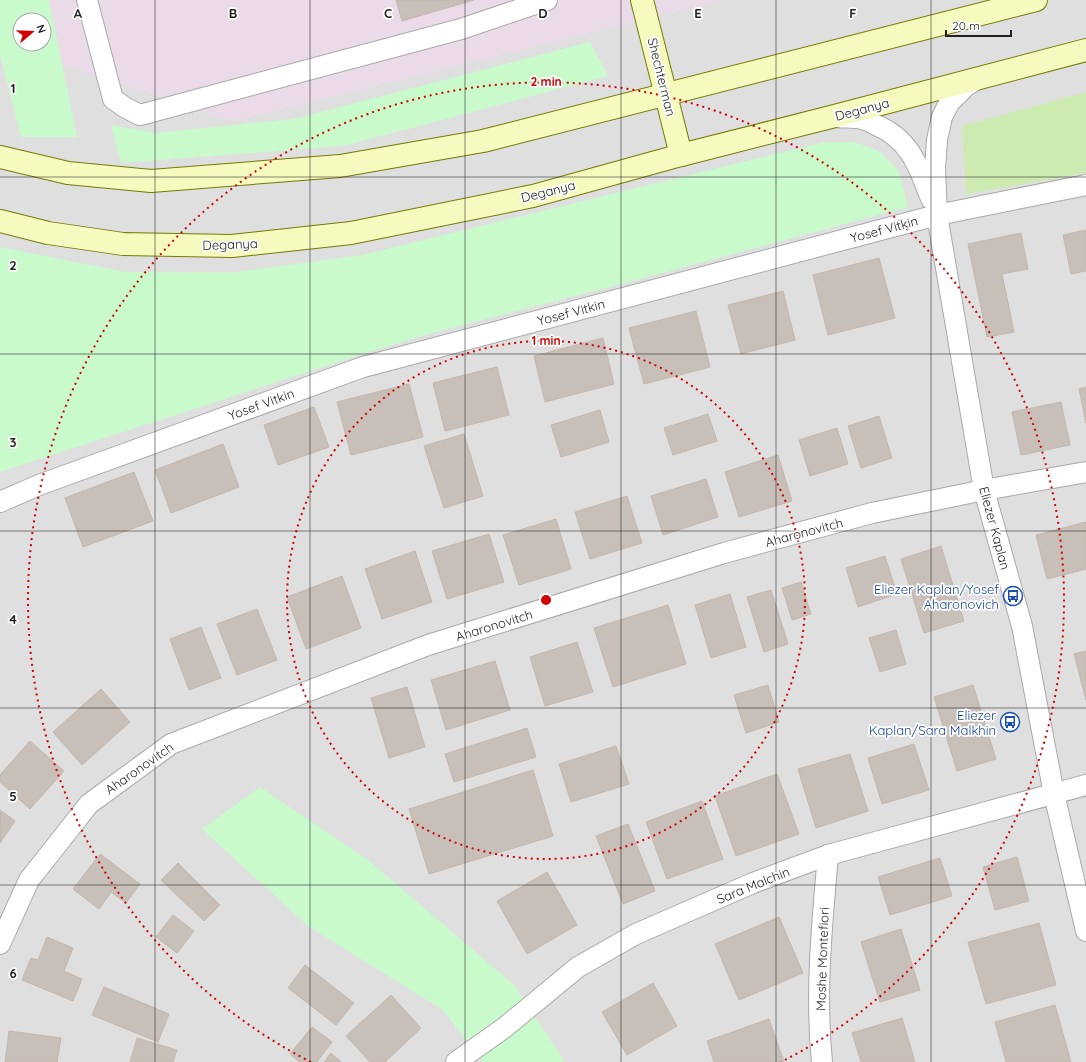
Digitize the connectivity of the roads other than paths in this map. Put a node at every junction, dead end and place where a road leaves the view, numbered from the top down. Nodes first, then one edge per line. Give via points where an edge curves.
1 (87, 0) edge
2 (547, 0) edge
3 (642, 0) edge
4 (1036, 0) edge
5 (1086, 50) edge
6 (982, 76) junction
7 (666, 94) junction
8 (831, 117) junction
9 (681, 155) junction
10 (0, 158) edge
11 (1086, 185) edge
12 (937, 216) junction
13 (0, 222) edge
14 (1086, 472) edge
15 (984, 490) junction
16 (0, 502) edge
17 (1086, 785) edge
18 (1054, 794) junction
19 (828, 855) junction
20 (1086, 931) edge
21 (0, 944) edge
22 (456, 1062) edge
23 (822, 1062) edge

1 - 2 street via 113,99 140,114 461,28
3 - 7 main road, Shechterman
4 - 7 main road
5 - 6 main road, Deganya
6 - 8 main road, Deganya
6 - 12 street, Eliezer Kaplan via 966,86 949,103 942,117 935,168
7 - 9 main road, Shechterman
7 - 10 main road via 483,141 340,166 150,181 68,173
8 - 9 main road, Deganya
8 - 12 street, Eliezer Kaplan via 863,119 882,127 898,138 912,155
9 - 13 main road, Deganya via 518,199 351,233 232,246 123,244 48,233
11 - 12 street, Yosef Vitkin
12 - 15 street, Eliezer Kaplan
12 - 16 street, Yosef Vitkin via 363,367 39,485
14 - 15 street, Aharonovitch
15 - 18 street, Eliezer Kaplan via 1022,626
15 - 21 street, Aharonovitch via 872,513 709,558 428,645 171,744 89,804 29,880
17 - 18 street, Sara Malchin
18 - 19 street, Sara Malchin
18 - 20 street, Eliezer Kaplan
19 - 22 street, Sara Malchin via 753,883 636,934 578,967 504,1028
19 - 23 street, Moshe Montefiori via 820,958 819,1035

